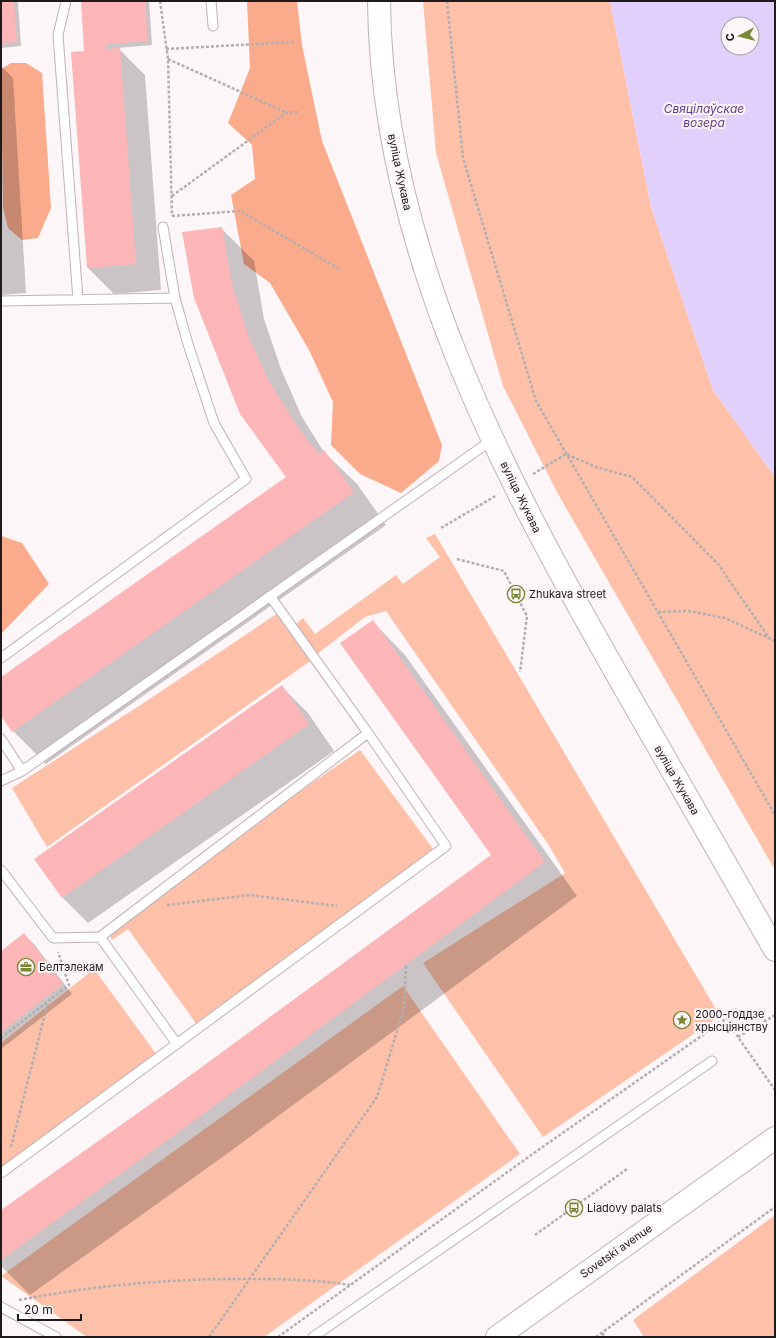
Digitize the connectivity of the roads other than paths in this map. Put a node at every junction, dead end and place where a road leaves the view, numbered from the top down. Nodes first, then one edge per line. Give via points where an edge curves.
1 (66, 1) edge
2 (211, 1) edge
3 (379, 1) edge
4 (213, 26) dead end
5 (163, 227) road end
6 (175, 298) junction
7 (78, 300) junction
8 (1, 301) edge
9 (492, 440) junction
10 (270, 596) junction
11 (1, 658) edge
12 (368, 733) junction
13 (1, 739) edge
14 (22, 771) junction
15 (1, 781) edge
16 (1, 870) edge
17 (100, 937) junction
18 (775, 950) edge
19 (177, 1044) junction
20 (712, 1061) dead end
21 (775, 1138) edge
22 (3, 1172) edge
23 (1, 1307) edge
24 (56, 1337) edge
25 (313, 1337) edge
26 (497, 1337) edge

1 - 7 lane via 58,35
2 - 4 lane
3 - 9 street, вуліца Жукава via 386,102 404,198 446,330
5 - 6 lane
6 - 7 lane
6 - 11 lane via 214,423 246,479
7 - 8 lane
9 - 10 lane
9 - 18 street, вуліца Жукава via 560,575
10 - 12 lane
10 - 14 lane
12 - 17 lane
12 - 19 lane via 446,846
13 - 14 lane
14 - 15 lane
16 - 17 lane via 53,938
17 - 19 lane
19 - 22 lane
20 - 25 lane
21 - 26 street, Sovetski avenue
23 - 24 lane

